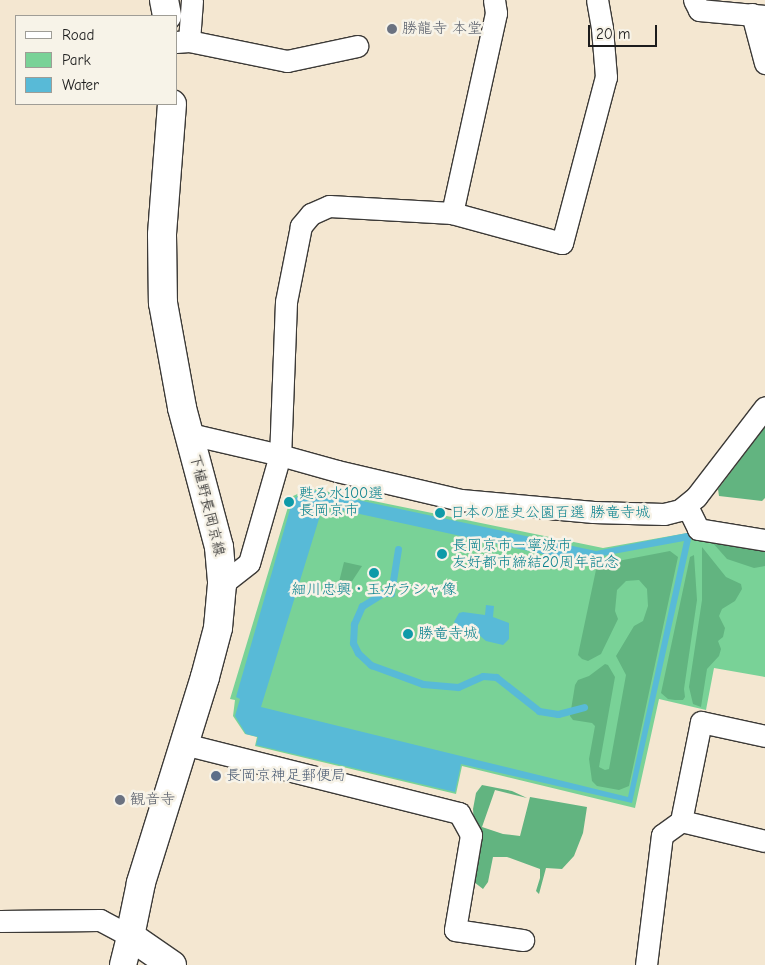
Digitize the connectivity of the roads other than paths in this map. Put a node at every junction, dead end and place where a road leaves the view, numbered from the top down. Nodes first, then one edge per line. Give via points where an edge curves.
1 (164, 0) edge
2 (192, 0) edge
3 (494, 0) edge
4 (597, 0) edge
5 (694, 0) edge
6 (167, 15) edge
7 (759, 15) edge
8 (183, 41) edge
9 (357, 46) dead end
10 (765, 63) edge
11 (172, 105) edge
12 (452, 213) junction
13 (765, 407) edge
14 (190, 434) junction
15 (280, 455) junction
16 (687, 506) junction
17 (765, 540) edge
18 (222, 584) junction
19 (765, 736) edge
20 (184, 744) junction
21 (681, 820) junction
22 (765, 841) edge
23 (0, 921) edge
24 (130, 936) junction
25 (523, 940) dead end
26 (123, 965) edge
27 (172, 965) edge
28 (646, 965) edge

1 - 6 main road
2 - 8 street
3 - 12 street via 496,13
4 - 12 street via 606,77 562,243
5 - 7 street via 699,10
7 - 10 street
8 - 9 street via 287,61
11 - 14 main road, 下植野長岡京線 via 162,235 162,286 168,336
12 - 15 street via 330,206 315,211 304,222 286,302
13 - 16 street
14 - 15 street
14 - 18 main road, 下植野長岡京線 via 219,547
15 - 16 street via 461,500 593,512 656,514 672,513
15 - 18 street via 249,563
16 - 17 street via 698,529
18 - 20 main road, 下植野長岡京線 via 218,628
19 - 21 street via 701,722
20 - 24 main road, 下植野長岡京線 via 141,883
20 - 25 street via 459,812 471,835 455,930
21 - 22 street
21 - 28 street via 662,835
23 - 24 street via 100,920
24 - 26 street
24 - 27 main road

